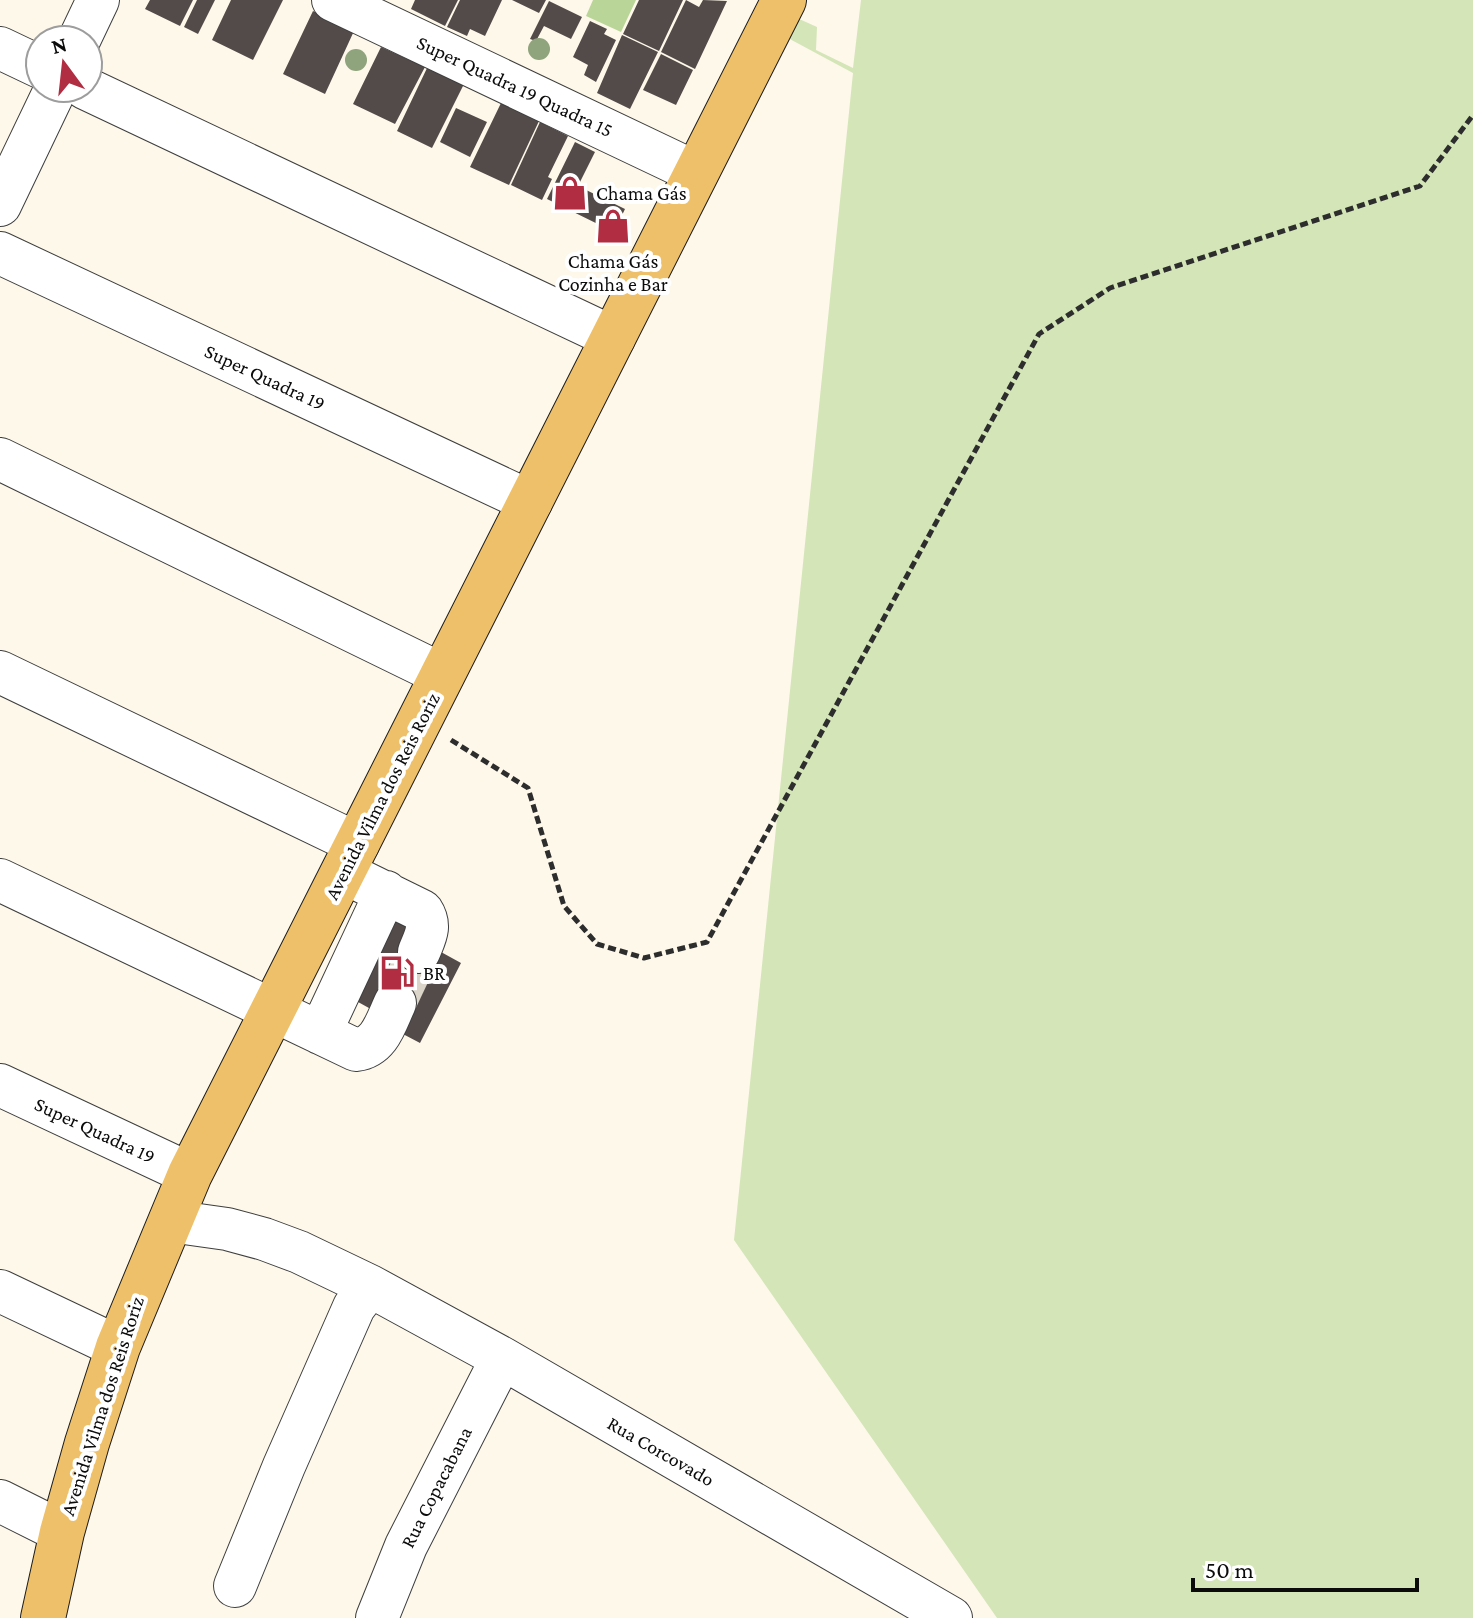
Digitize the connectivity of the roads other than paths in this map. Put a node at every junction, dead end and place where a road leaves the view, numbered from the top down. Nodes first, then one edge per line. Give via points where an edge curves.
1 (98, 0) edge
2 (333, 0) edge
3 (777, 2) edge
4 (87, 24) edge
5 (0, 48) edge
6 (24, 59) edge
7 (104, 97) edge
8 (48, 104) edge
9 (697, 173) junction
10 (0, 205) edge
11 (0, 253) edge
12 (614, 338) junction
13 (0, 459) edge
14 (531, 502) junction
15 (0, 672) edge
16 (443, 675) junction
17 (350, 858) junction
18 (0, 880) edge
19 (386, 892) junction
20 (419, 952) tunnel mouth
21 (395, 1003) tunnel mouth
22 (275, 1009) junction
23 (320, 1033) junction
24 (0, 1085) edge
25 (190, 1174) junction
26 (170, 1221) junction
27 (370, 1286) junction
28 (0, 1291) edge
29 (118, 1347) junction
30 (502, 1358) junction
31 (0, 1501) edge
32 (62, 1532) junction
33 (235, 1586) dead end
34 (43, 1618) edge
35 (377, 1618) edge
36 (951, 1618) edge

1 - 4 street
2 - 9 street, Super Quadra 19 Quadra 15
3 - 9 main road, Avenida Vilma dos Reis Roriz
5 - 6 street
7 - 12 street
8 - 10 street
9 - 12 main road, Avenida Vilma dos Reis Roriz
11 - 14 street, Super Quadra 19
12 - 14 main road, Avenida Vilma dos Reis Roriz
13 - 16 street
14 - 16 main road, Avenida Vilma dos Reis Roriz
15 - 17 street
16 - 17 main road, Avenida Vilma dos Reis Roriz
17 - 19 street
17 - 22 main road, Avenida Vilma dos Reis Roriz
18 - 22 street
19 - 20 street via 416,906 427,918
19 - 23 street
21 - 23 street via 379,1037 365,1049
22 - 23 street
22 - 25 main road, Avenida Vilma dos Reis Roriz
24 - 25 street, Super Quadra 19
25 - 26 main road, Avenida Vilma dos Reis Roriz
26 - 27 street, Rua Corcovado via 264,1239
26 - 29 main road, Avenida Vilma dos Reis Roriz
27 - 30 street, Rua Corcovado
27 - 33 street via 354,1307
28 - 29 street
29 - 32 main road, Avenida Vilma dos Reis Roriz
30 - 35 street, Rua Copacabana via 406,1546
30 - 36 street, Rua Corcovado
31 - 32 street
32 - 34 main road, Avenida Vilma dos Reis Roriz

